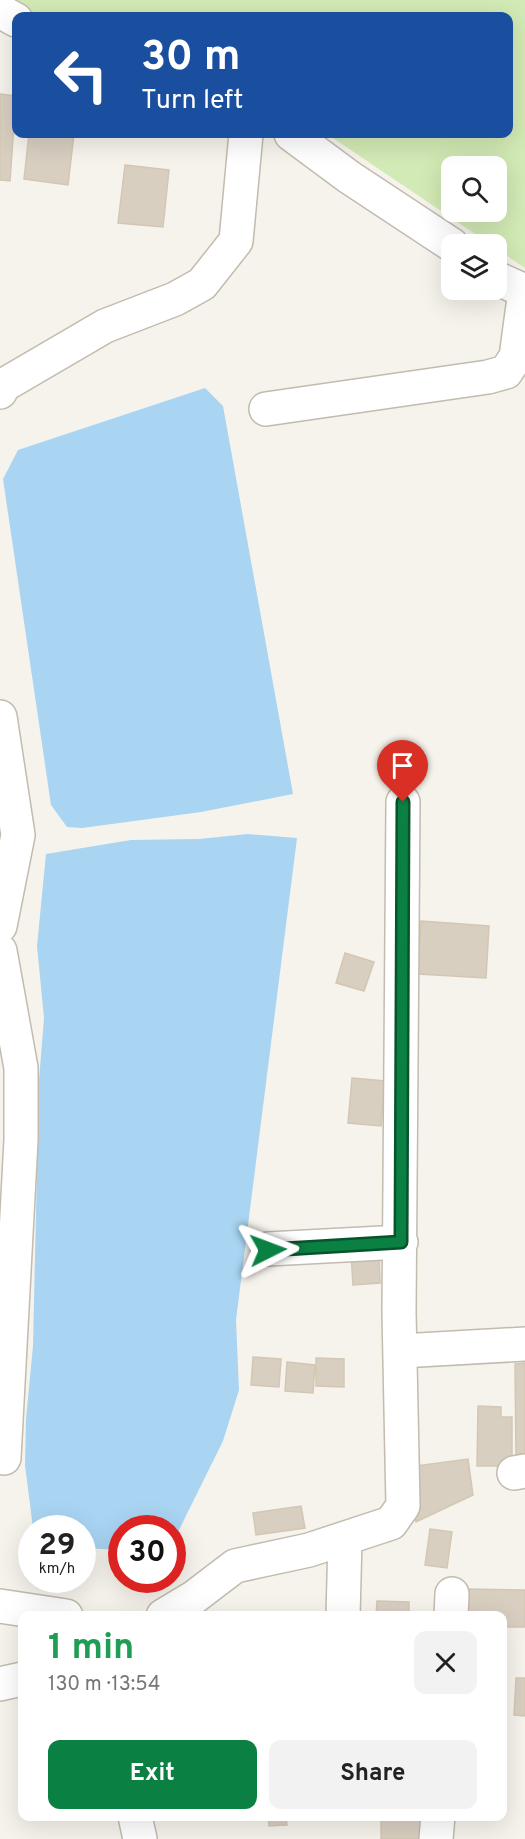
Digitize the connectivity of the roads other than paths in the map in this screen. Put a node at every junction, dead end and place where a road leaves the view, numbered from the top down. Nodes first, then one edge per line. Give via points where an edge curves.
1 (246, 138) edge
2 (296, 138) edge
3 (441, 238) edge
4 (507, 283) edge
5 (525, 291) edge
6 (0, 392) edge
7 (266, 409) dead end
8 (0, 717) edge
9 (403, 802) dead end
10 (9, 836) edge
11 (2, 911) edge
12 (0, 951) edge
13 (401, 1242) junction
14 (268, 1250) dead end
15 (525, 1344) edge
16 (400, 1351) junction
17 (4, 1458) dead end
18 (345, 1539) junction
19 (0, 1606) edge
20 (33, 1611) edge
21 (172, 1611) edge
22 (343, 1611) edge
23 (18, 1680) edge
24 (0, 1684) edge
25 (136, 1821) edge
26 (438, 1821) edge
27 (140, 1839) edge
28 (436, 1839) edge

1 - 6 street via 236,241 202,284 105,326 4,385
2 - 3 street
4 - 5 street
5 - 7 street via 516,357 506,372
8 - 10 street
9 - 13 street
10 - 11 street
12 - 17 street via 21,1078
13 - 14 street
13 - 16 street
15 - 16 street
16 - 18 street via 403,1506 391,1523
18 - 21 street via 235,1566
18 - 22 street
19 - 20 street
23 - 24 street
25 - 27 street
26 - 28 street

